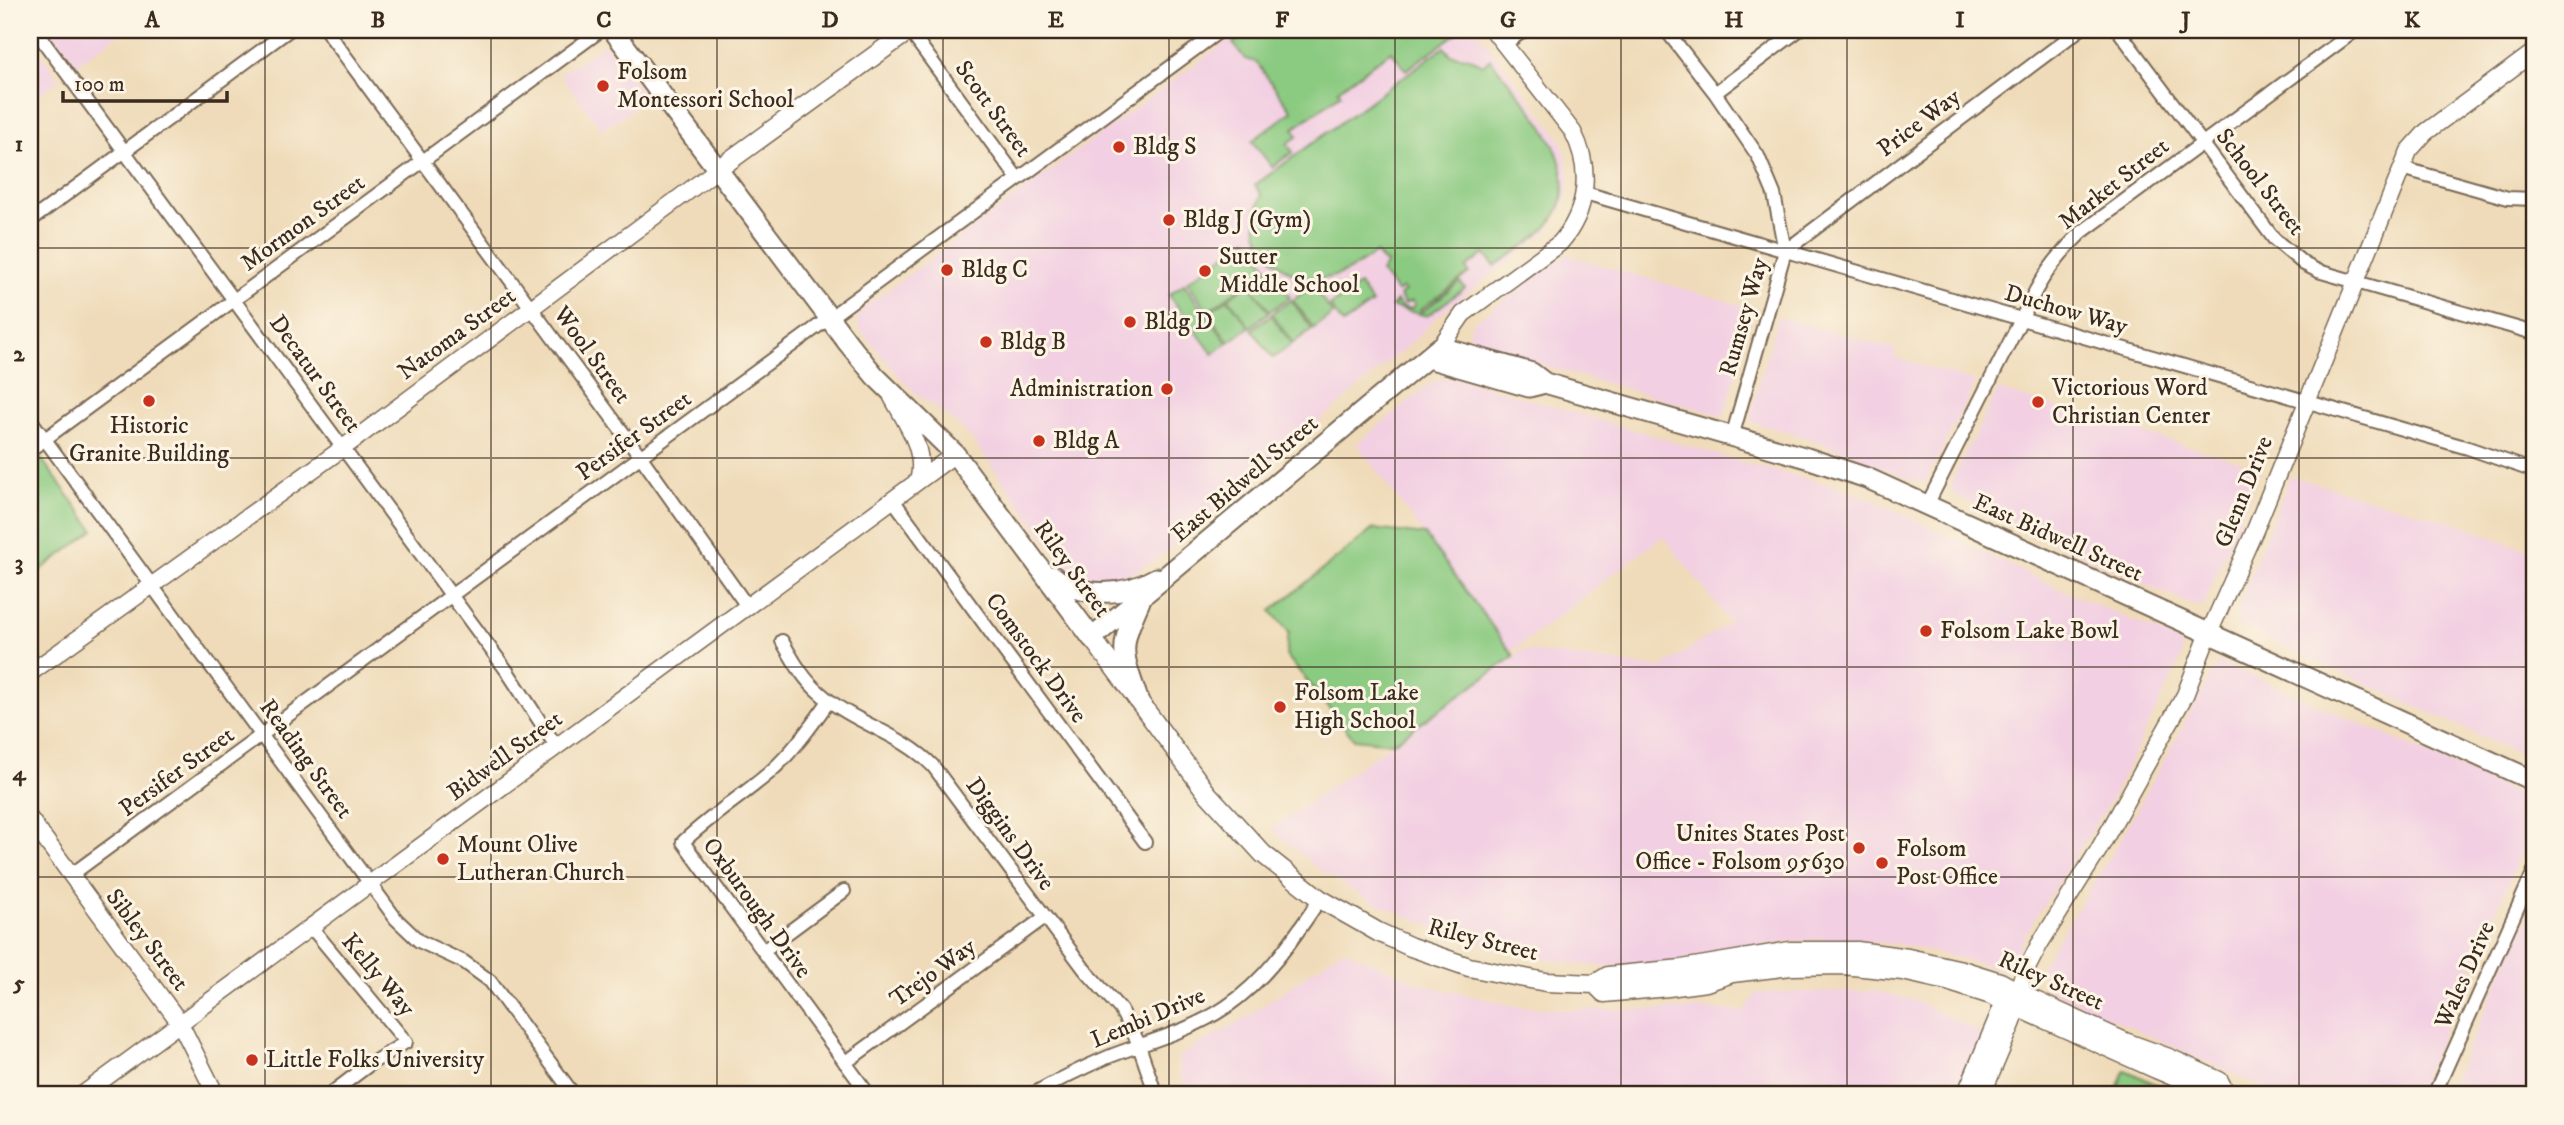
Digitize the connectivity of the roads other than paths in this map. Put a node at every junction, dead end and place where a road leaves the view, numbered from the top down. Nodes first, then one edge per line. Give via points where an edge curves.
1 (35, 30) edge
2 (289, 30) edge
3 (326, 30) edge
4 (601, 30) edge
5 (613, 30) edge
6 (909, 30) edge
7 (1221, 30) edge
8 (1493, 30) edge
9 (1525, 30) edge
10 (1666, 30) edge
11 (1799, 30) edge
12 (2079, 30) edge
13 (2118, 30) edge
14 (2356, 30) edge
15 (1204, 35) edge
16 (1504, 44) junction
17 (2534, 51) edge
18 (1715, 93) junction
19 (2202, 143) junction
20 (124, 152) junction
21 (422, 161) junction
22 (2402, 168) junction
23 (718, 169) junction
24 (1018, 179) junction
25 (1584, 192) junction
26 (2534, 199) edge
27 (30, 221) edge
28 (1785, 251) junction
29 (2355, 282) junction
30 (234, 300) junction
31 (532, 309) junction
32 (828, 317) junction
33 (2021, 319) junction
34 (2534, 333) edge
35 (1434, 352) junction
36 (888, 389) junction
37 (2306, 401) junction
38 (30, 419) edge
39 (1732, 438) junction
40 (45, 439) junction
41 (343, 448) junction
42 (30, 450) edge
43 (955, 454) junction
44 (641, 457) junction
45 (2534, 471) edge
46 (918, 481) junction
47 (893, 500) junction
48 (1927, 505) junction
49 (1030, 553) junction
50 (1181, 564) junction
51 (152, 584) junction
52 (452, 596) junction
53 (1142, 596) junction
54 (747, 606) junction
55 (2209, 633) junction
56 (1092, 638) junction
57 (782, 641) dead end
58 (30, 673) edge
59 (1138, 699) junction
60 (829, 701) junction
61 (263, 736) junction
62 (556, 747) junction
63 (2534, 781) edge
64 (30, 819) edge
65 (1145, 842) dead end
66 (2534, 871) edge
67 (71, 875) junction
68 (371, 882) junction
69 (844, 891) dead end
70 (1321, 899) junction
71 (1045, 917) junction
72 (311, 927) junction
73 (763, 951) junction
74 (1714, 962) junction
75 (1595, 984) junction
76 (1629, 991) junction
77 (2015, 994) junction
78 (180, 1023) junction
79 (1140, 1046) junction
80 (845, 1063) junction
81 (2229, 1094) edge
82 (82, 1095) edge
83 (216, 1095) edge
84 (329, 1095) edge
85 (574, 1095) edge
86 (869, 1095) edge
87 (1031, 1095) edge
88 (1156, 1095) edge
89 (1965, 1095) edge
90 (1982, 1095) edge
91 (2434, 1095) edge

1 - 20 street, Decatur Street
2 - 20 street
3 - 21 street, Wool Street
4 - 21 street, Mormon Street
5 - 23 main road, Riley Street
6 - 23 main road, Natoma Street
6 - 24 street, Scott Street
7 - 15 street, Persifer Street
8 - 16 street
9 - 16 street
10 - 18 street, Rumsey Way
11 - 18 street
12 - 28 street, Price Way
13 - 19 street, School Street
14 - 19 street, Market Street
15 - 24 street, Persifer Street
16 - 25 street via 1573,132 1585,168
17 - 22 street, Glenn Drive via 2419,138
18 - 28 street, Rumsey Way via 1766,174
19 - 29 street, School Street via 2285,251 2318,271
19 - 33 street, Market Street via 2068,245
20 - 27 street
20 - 30 street, Decatur Street
21 - 30 street, Mormon Street
21 - 31 street, Wool Street
22 - 26 street via 2508,198
22 - 29 street, Glenn Drive
23 - 31 street, Natoma Street
23 - 32 main road, Riley Street
24 - 32 street, Persifer Street
25 - 28 street, Duchow Way
25 - 35 street via 1572,228 1560,243 1463,314
28 - 33 street, Duchow Way
28 - 39 street, Rumsey Way
29 - 34 street, School Street
29 - 37 street, Glenn Drive
30 - 40 street, Mormon Street
30 - 41 street, Decatur Street
31 - 41 street, Natoma Street
31 - 44 street, Wool Street
32 - 36 main road, Riley Street
32 - 44 street, Persifer Street
33 - 37 street, Duchow Way
33 - 48 street, Market Street
35 - 39 main road, East Bidwell Street via 1529,387 1545,383
35 - 50 main road, East Bidwell Street
36 - 43 main road, Riley Street
36 - 46 street via 919,451
37 - 45 street, Duchow Way
37 - 55 street, Glenn Drive
38 - 40 street, Reading Street
39 - 48 main road, East Bidwell Street via 1840,469
40 - 42 street, Mormon Street
40 - 51 street, Reading Street
41 - 51 street, Natoma Street
41 - 52 street, Decatur Street
43 - 46 street, Bidwell Street
43 - 49 main road, Riley Street
44 - 52 street, Persifer Street
44 - 54 street, Wool Street
46 - 47 street, Bidwell Street
47 - 54 street, Bidwell Street
47 - 65 street, Comstock Drive
48 - 55 main road, East Bidwell Street
49 - 50 main road via 1065,586 1088,593 1149,582
49 - 56 main road, Riley Street
50 - 53 main road, East Bidwell Street
51 - 58 street, Natoma Street
51 - 61 street, Reading Street
52 - 61 street, Persifer Street
52 - 62 street, Decatur Street
53 - 56 main road, East Bidwell Street
53 - 59 main road via 1125,633 1123,651
54 - 62 street, Bidwell Street
55 - 63 main road, East Bidwell Street
55 - 77 street, Glenn Drive via 2185,695
56 - 59 main road, Riley Street
57 - 60 street, Diggins Drive via 808,682
59 - 70 main road, Riley Street via 1230,820
60 - 71 street, Diggins Drive via 923,755
60 - 73 street, Oxburough Drive via 788,755 683,842
61 - 67 street, Persifer Street
61 - 68 street, Reading Street
62 - 68 street, Bidwell Street
64 - 67 street, Sibley Street
66 - 91 street, Wales Drive
67 - 78 street, Sibley Street
68 - 72 street, Bidwell Street
68 - 85 street, Reading Street via 411,934 489,981
69 - 73 street
70 - 75 main road, Riley Street via 1378,932 1444,959 1546,982
70 - 79 street, Lembi Drive via 1284,952 1248,990 1205,1020
71 - 79 street, Diggins Drive via 1120,1009
71 - 80 street, Trejo Way
72 - 78 street, Bidwell Street
72 - 84 street, Kelly Way via 406,1042
73 - 80 street, Oxburough Drive
74 - 75 main road, Riley Street via 1608,976
74 - 76 main road via 1696,975 1639,983
74 - 77 main road, Riley Street via 1790,951 1857,951 1939,964 1989,979
75 - 76 main road, Riley Street via 1604,992
76 - 77 main road, Riley Street via 1706,982 1765,968 1843,965 1903,971 1991,995
77 - 81 main road, Riley Street via 2211,1092
77 - 89 street, Glenn Drive
77 - 90 street, Glenn Drive
78 - 82 street, Bidwell Street
78 - 83 street, Sibley Street
79 - 87 street, Lembi Drive
79 - 88 street, Diggins Drive
80 - 86 street, Oxburough Drive

